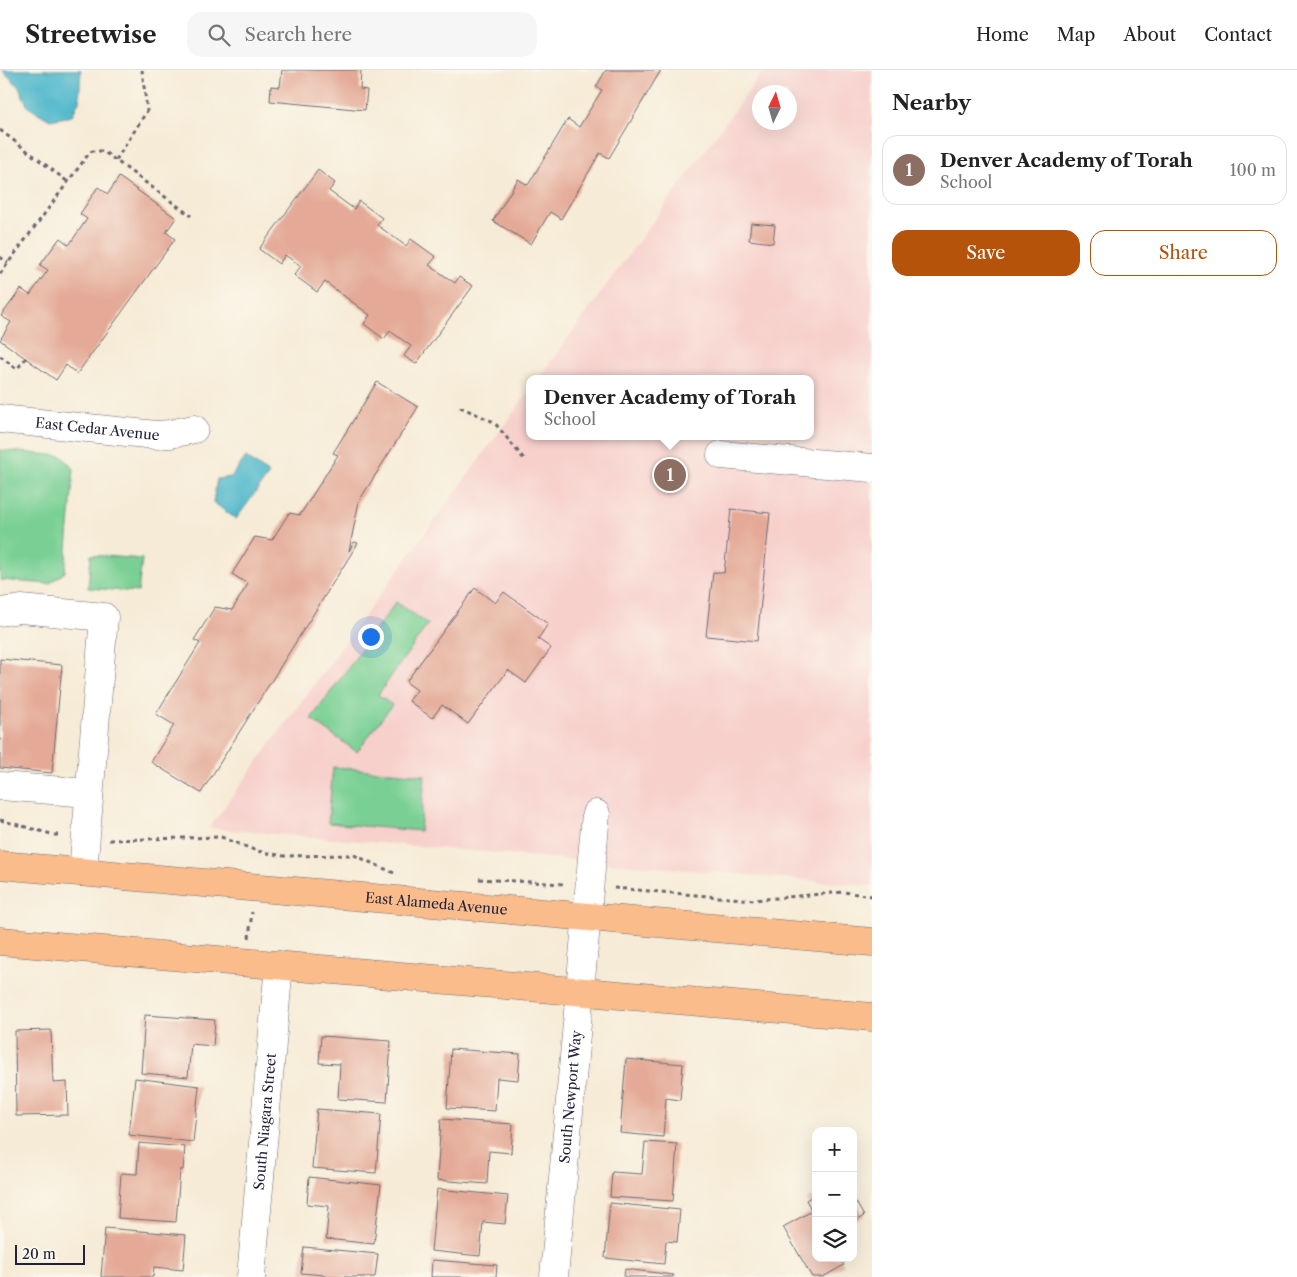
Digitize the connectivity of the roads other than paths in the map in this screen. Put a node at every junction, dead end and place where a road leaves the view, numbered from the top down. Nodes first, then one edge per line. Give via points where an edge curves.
1 (0, 419) edge
2 (194, 429) dead end
3 (721, 455) dead end
4 (872, 468) edge
5 (0, 612) edge
6 (0, 786) edge
7 (88, 793) junction
8 (596, 814) dead end
9 (0, 865) edge
10 (83, 872) junction
11 (587, 917) junction
12 (0, 941) edge
13 (872, 942) edge
14 (279, 966) junction
15 (581, 992) junction
16 (872, 1017) edge
17 (251, 1277) edge
18 (554, 1277) edge

1 - 2 street, East Cedar Avenue via 156,435
3 - 4 street
5 - 7 street via 21,609 104,617
6 - 7 street
7 - 10 street
8 - 11 street, South Newport Way
9 - 10 main road, East Alameda Avenue
10 - 11 main road, East Alameda Avenue
11 - 13 main road, East Alameda Avenue
11 - 15 street, South Newport Way
12 - 14 main road
14 - 15 main road
14 - 17 street, South Niagara Street
15 - 16 main road
15 - 18 street, South Newport Way

